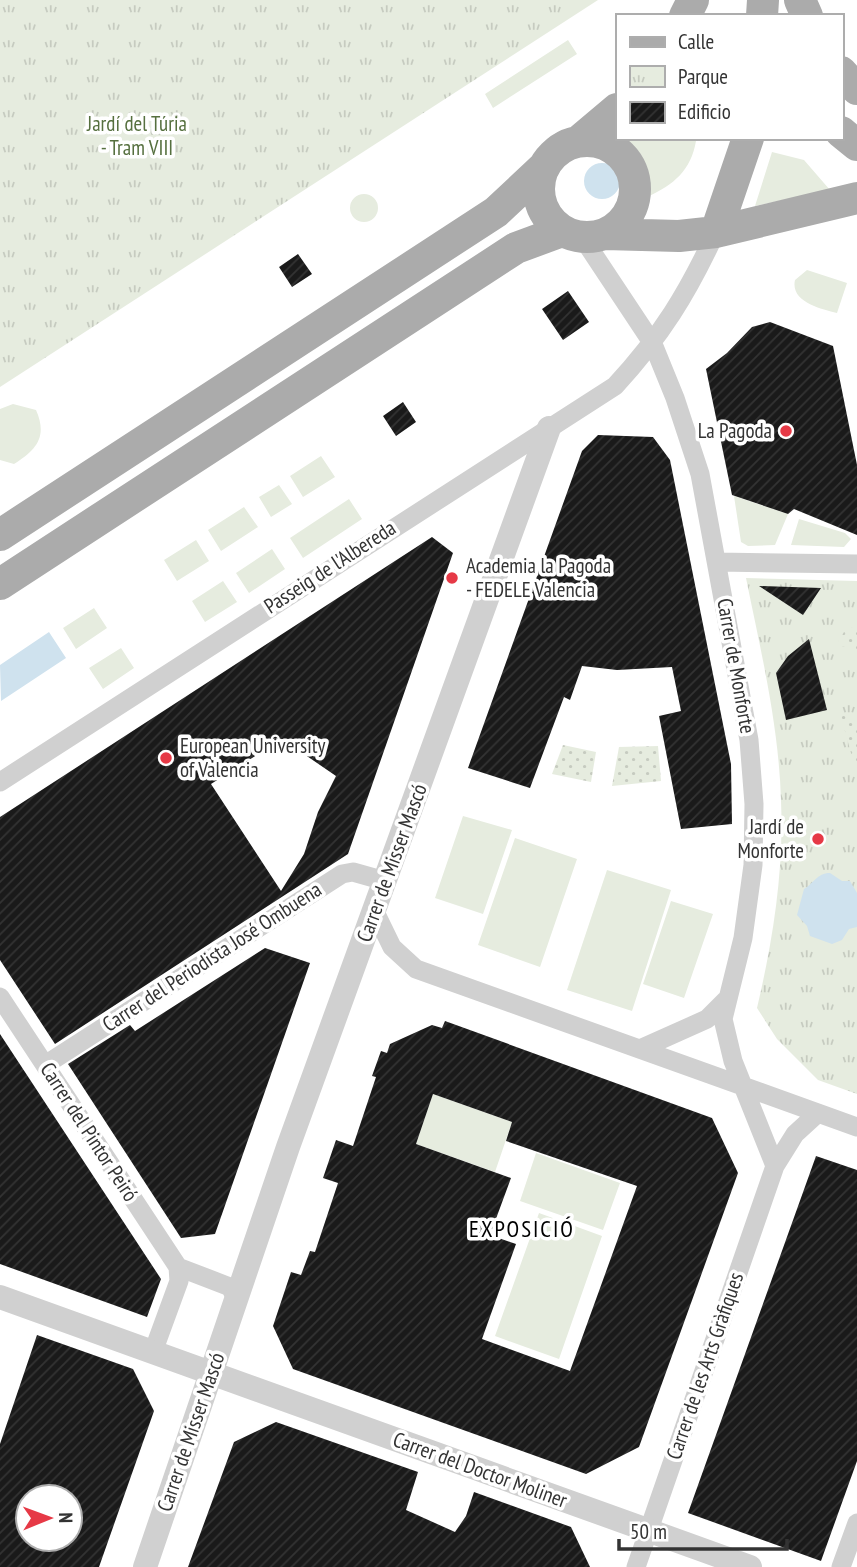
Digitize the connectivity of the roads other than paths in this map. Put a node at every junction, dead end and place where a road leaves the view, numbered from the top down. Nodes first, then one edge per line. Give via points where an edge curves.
1 (843, 74) edge
2 (857, 89) edge
3 (616, 110) edge
4 (843, 134) edge
5 (747, 140) edge
6 (579, 141) junction
7 (857, 145) edge
8 (544, 167) junction
9 (857, 198) edge
10 (716, 232) junction
11 (583, 234) junction
12 (653, 344) junction
13 (549, 428) junction
14 (0, 535) edge
15 (717, 562) junction
16 (857, 564) edge
17 (0, 584) edge
18 (0, 782) edge
19 (386, 881) junction
20 (375, 912) junction
21 (729, 996) junction
22 (0, 997) edge
23 (640, 1049) junction
24 (45, 1065) junction
25 (746, 1088) junction
26 (818, 1113) junction
27 (857, 1127) edge
28 (775, 1166) junction
29 (178, 1267) junction
30 (0, 1297) edge
31 (236, 1298) junction
32 (153, 1352) junction
33 (211, 1373) junction
34 (857, 1523) edge
35 (648, 1530) junction
36 (145, 1567) edge
37 (636, 1567) edge
38 (750, 1567) edge
39 (841, 1567) edge

1 - 2 main road
3 - 6 main road
4 - 7 main road
5 - 10 main road
6 - 8 main road via 559,150
6 - 11 main road via 613,148 634,176 634,204 617,228
8 - 11 main road via 540,202 549,219
8 - 14 main road via 496,212
9 - 10 main road
10 - 11 main road
10 - 12 street, Passeig de l'Albereda via 688,290
11 - 12 street, Carrer de Monforte
11 - 17 main road via 516,248
12 - 13 street, Passeig de l'Albereda via 615,386
12 - 15 street, Carrer de Monforte via 700,474
13 - 18 street, Passeig de l'Albereda
13 - 19 street, Carrer de Misser Mascó
15 - 16 street
15 - 21 street, Carrer de Monforte via 749,740 754,804 753,865
19 - 20 street, Carrer de Misser Mascó
19 - 24 street, Carrer del Periodista José Ombuena via 353,872 342,874
20 - 23 street via 392,947 416,969
20 - 31 street, Carrer de Misser Mascó
21 - 23 street via 707,1019
21 - 25 street, Carrer de Monforte via 723,1019 733,1061
22 - 24 street, Carrer del Pintor Peiró
23 - 25 street
24 - 29 street, Carrer del Pintor Peiró
25 - 26 street
25 - 28 street
26 - 27 street
26 - 28 street, Carrer de les Arts Gràfiques via 795,1134
28 - 35 street, Carrer de les Arts Gràfiques
29 - 31 street via 230,1287
29 - 32 street via 179,1280
30 - 32 street, Carrer del Doctor Moliner
31 - 33 street, Carrer de Misser Mascó
32 - 33 street, Carrer del Doctor Moliner
33 - 35 street, Carrer del Doctor Moliner
33 - 36 street, Carrer de Misser Mascó
34 - 39 street
35 - 37 street, Carrer de les Arts Gràfiques
35 - 38 street, Carrer del Doctor Moliner

